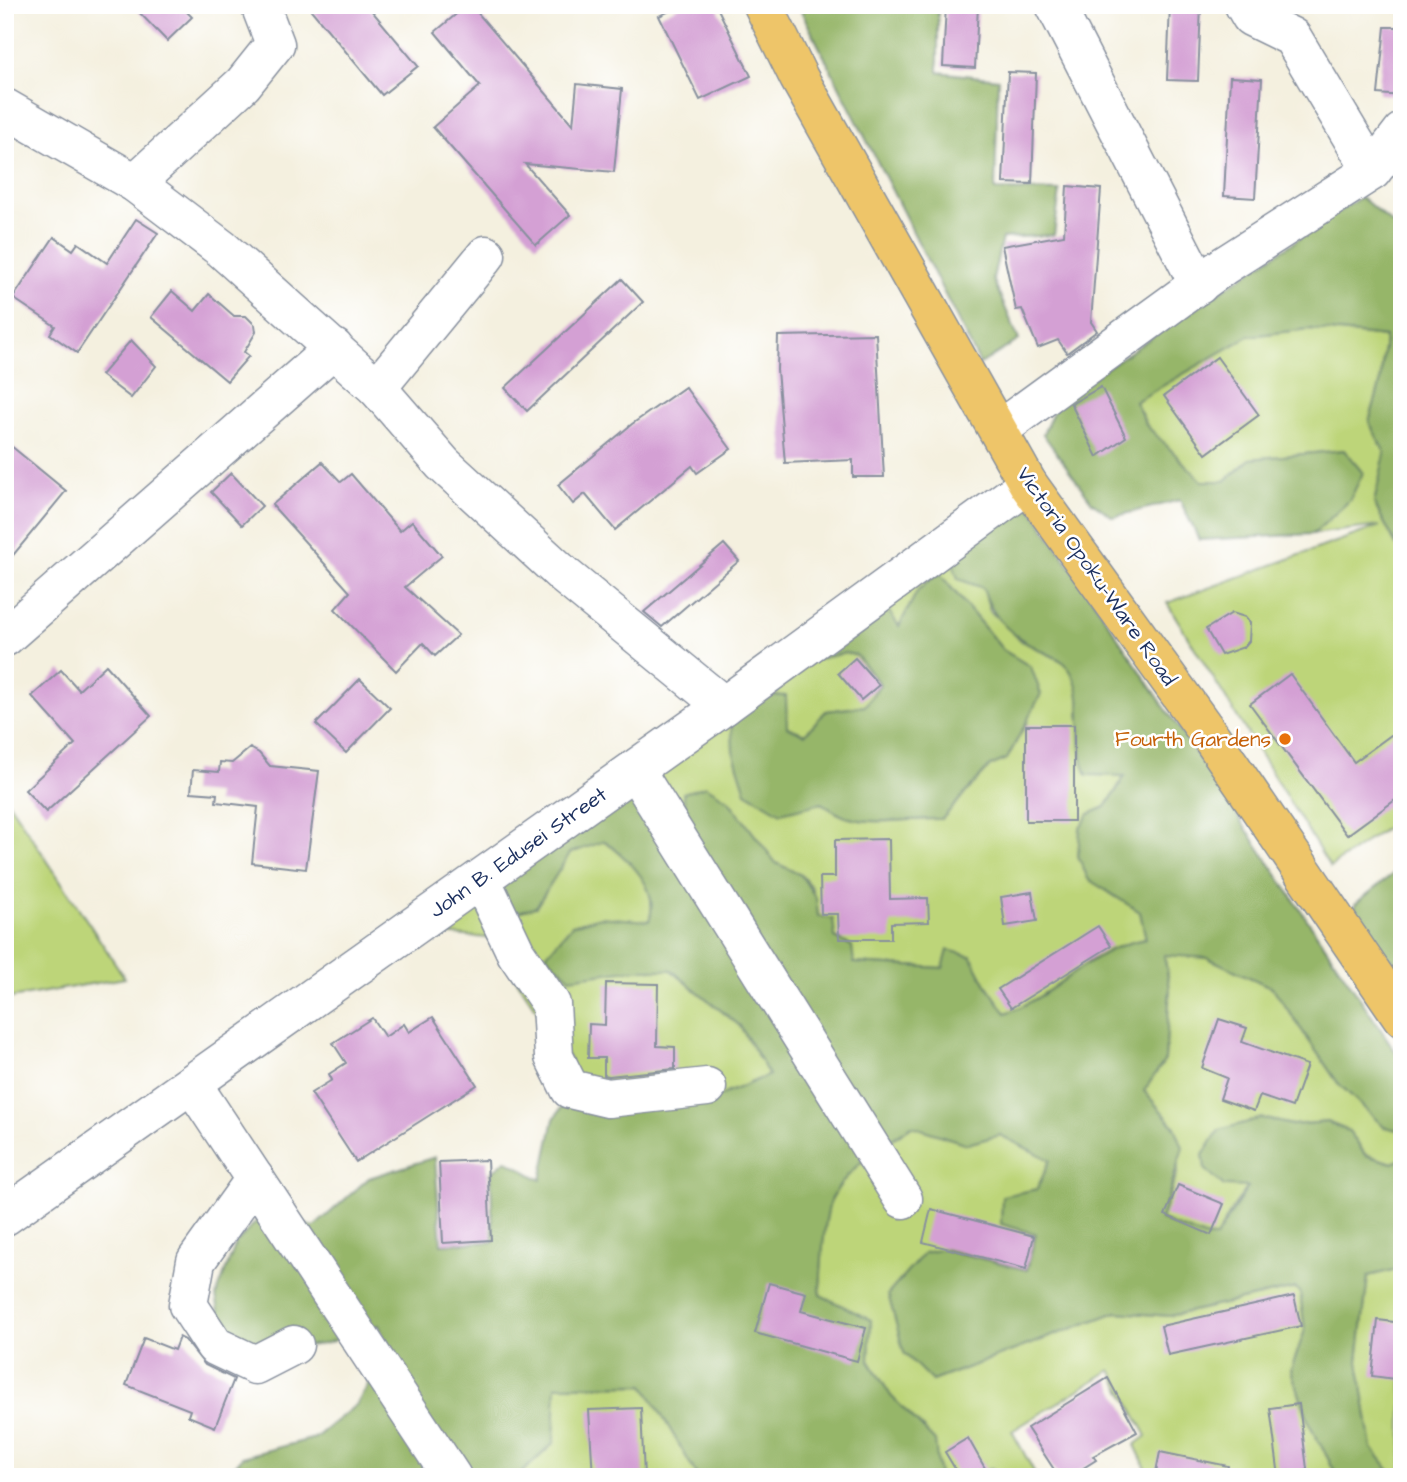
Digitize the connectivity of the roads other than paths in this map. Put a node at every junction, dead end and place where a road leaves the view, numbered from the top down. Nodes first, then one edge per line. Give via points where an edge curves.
1 (260, 5) edge
2 (763, 5) edge
3 (1055, 5) edge
4 (1244, 5) edge
5 (5, 108) edge
6 (1402, 132) edge
7 (1372, 171) junction
8 (135, 183) junction
9 (486, 255) dead end
10 (1199, 285) junction
11 (334, 348) junction
12 (377, 388) junction
13 (1000, 429) junction
14 (1028, 484) junction
15 (5, 636) edge
16 (724, 706) junction
17 (635, 770) junction
18 (481, 879) junction
19 (1402, 1017) edge
20 (192, 1084) junction
21 (707, 1087) dead end
22 (255, 1179) junction
23 (903, 1199) dead end
24 (5, 1216) edge
25 (294, 1345) dead end
26 (452, 1477) edge

1 - 8 street via 275,44 243,84
2 - 13 main road, Victoria Opoku-Ware Road via 799,78
3 - 10 street
4 - 7 street via 1251,17 1292,37
5 - 8 street
6 - 7 street
7 - 10 street
8 - 11 street via 222,249
9 - 12 street
10 - 13 street
11 - 12 street
11 - 15 street
12 - 16 street via 443,464 565,576
13 - 14 main road, Victoria Opoku-Ware Road
14 - 16 street, John B. Edusei Street
14 - 19 main road, Victoria Opoku-Ware Road via 1213,740
16 - 17 street, John B. Edusei Street
17 - 18 street, John B. Edusei Street
17 - 23 street
18 - 20 street, John B. Edusei Street
18 - 21 street via 516,953 551,1004 554,1057 570,1089 608,1098
20 - 22 street
20 - 24 street, John B. Edusei Street
22 - 25 street via 196,1261 188,1305 215,1346 255,1365
22 - 26 street

